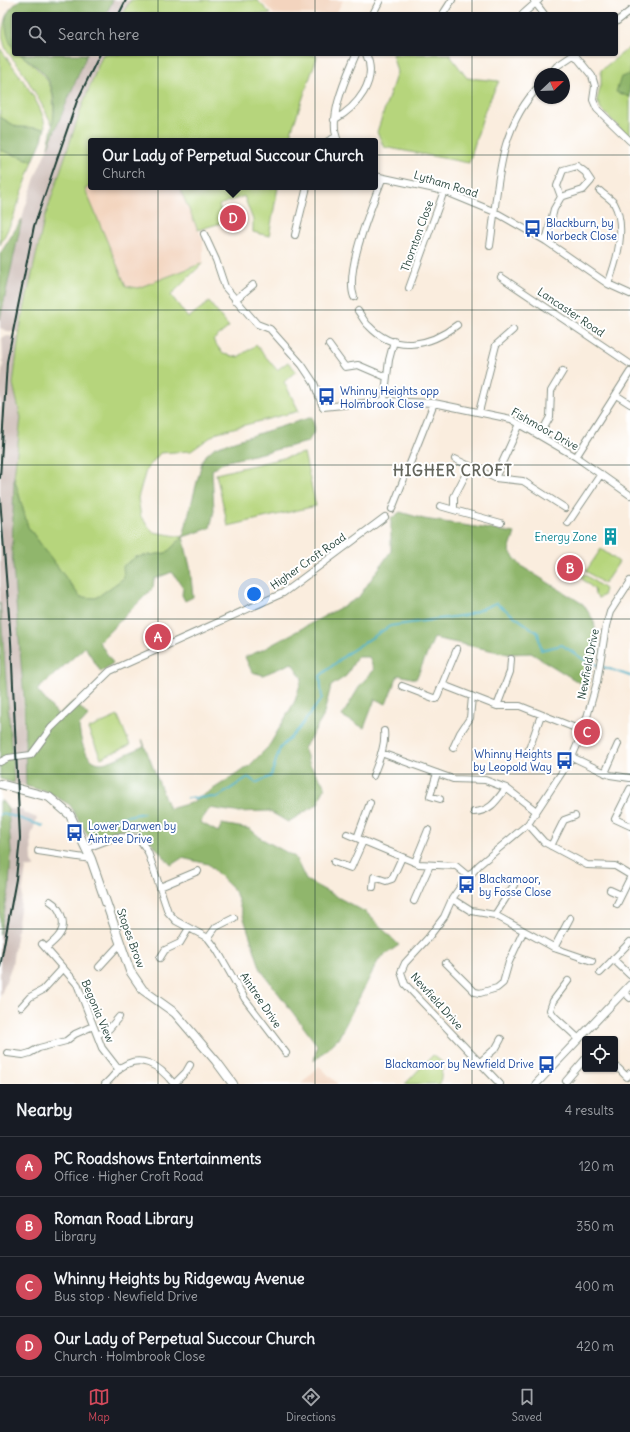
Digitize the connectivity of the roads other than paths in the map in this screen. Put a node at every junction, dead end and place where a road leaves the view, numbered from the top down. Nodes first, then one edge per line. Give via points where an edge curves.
1 (380, 0) edge
2 (452, 0) edge
3 (536, 1) edge
4 (630, 11) edge
5 (374, 12) edge
6 (444, 12) edge
7 (525, 12) edge
8 (543, 12) edge
9 (618, 20) edge
10 (355, 56) edge
11 (366, 56) edge
12 (571, 56) edge
13 (576, 56) edge
14 (556, 68) edge
15 (534, 94) edge
16 (334, 120) junction
17 (337, 138) edge
18 (630, 141) edge
19 (378, 177) edge
20 (382, 179) junction
21 (306, 190) edge
22 (600, 191) dead end
23 (444, 192) junction
24 (561, 197) junction
25 (495, 212) junction
26 (204, 234) dead end
27 (296, 235) dead end
28 (546, 241) junction
29 (490, 246) dead end
30 (501, 278) dead end
31 (608, 284) junction
32 (253, 285) dead end
33 (409, 288) dead end
34 (630, 294) edge
35 (354, 297) dead end
36 (234, 300) junction
37 (358, 311) dead end
38 (457, 325) dead end
39 (514, 330) dead end
40 (394, 341) junction
41 (329, 346) dead end
42 (630, 364) edge
43 (563, 371) dead end
44 (630, 372) edge
45 (386, 377) junction
46 (616, 395) junction
47 (384, 401) junction
48 (434, 403) junction
49 (630, 404) edge
50 (479, 412) junction
51 (520, 424) junction
52 (540, 435) junction
53 (576, 456) junction
54 (455, 459) dead end
55 (470, 466) junction
56 (601, 474) junction
57 (495, 478) junction
58 (630, 495) edge
59 (440, 506) dead end
60 (565, 508) dead end
61 (392, 509) dead end
62 (454, 510) junction
63 (385, 517) dead end
64 (501, 523) dead end
65 (568, 523) dead end
66 (630, 581) edge
67 (458, 649) dead end
68 (511, 659) dead end
69 (443, 685) junction
70 (402, 686) dead end
71 (472, 697) junction
72 (497, 706) junction
73 (541, 715) junction
74 (384, 731) dead end
75 (583, 731) junction
76 (618, 744) dead end
77 (453, 748) dead end
78 (528, 752) dead end
79 (381, 753) junction
80 (572, 757) junction
81 (0, 762) edge
82 (437, 773) junction
83 (605, 773) junction
84 (373, 776) dead end
85 (630, 778) edge
86 (0, 784) edge
87 (506, 788) junction
88 (630, 789) edge
89 (440, 799) dead end
90 (370, 803) dead end
91 (536, 811) junction
92 (474, 812) dead end
93 (575, 816) dead end
94 (528, 824) junction
95 (630, 826) edge
96 (428, 830) dead end
97 (347, 834) dead end
98 (360, 839) junction
99 (551, 846) junction
100 (87, 848) junction
101 (38, 851) dead end
102 (402, 857) junction
103 (92, 858) junction
104 (334, 862) dead end
105 (415, 862) junction
106 (430, 864) junction
107 (198, 871) dead end
108 (468, 876) junction
109 (630, 876) edge
110 (514, 885) dead end
111 (160, 887) junction
112 (373, 887) dead end
113 (610, 890) dead end
114 (621, 895) junction
115 (452, 899) junction
116 (50, 901) dead end
117 (414, 901) dead end
118 (64, 902) dead end
119 (617, 904) dead end
120 (57, 906) junction
121 (495, 915) junction
122 (234, 918) dead end
123 (570, 918) dead end
124 (189, 928) junction
125 (523, 932) junction
126 (208, 938) junction
127 (120, 944) junction
128 (629, 944) edge
129 (554, 948) junction
130 (160, 958) dead end
131 (613, 959) junction
132 (592, 961) dead end
133 (446, 963) dead end
134 (99, 967) dead end
135 (63, 968) junction
136 (600, 973) dead end
137 (630, 975) edge
138 (568, 981) dead end
139 (630, 985) edge
140 (624, 992) junction
141 (630, 998) edge
142 (21, 1007) dead end
143 (119, 1017) dead end
144 (93, 1026) junction
145 (96, 1035) junction
146 (502, 1039) dead end
147 (579, 1040) junction
148 (8, 1053) dead end
149 (286, 1053) dead end
150 (480, 1062) junction
151 (582, 1062) edge
152 (190, 1065) dead end
153 (618, 1068) edge
154 (119, 1070) junction
155 (630, 1074) edge
156 (566, 1081) dead end
157 (105, 1084) edge
158 (174, 1084) edge
159 (232, 1084) edge
160 (500, 1084) edge
161 (536, 1084) edge

1 - 5 street
2 - 6 street
3 - 7 street
3 - 8 street
4 - 9 street
10 - 16 street via 344,82
11 - 16 street via 370,74 358,103
12 - 14 street
13 - 18 street via 592,76 595,86 593,100 598,109
15 - 25 street via 512,125 501,162
16 - 17 street
19 - 20 street, Lytham Road
20 - 23 street, Lytham Road
20 - 35 street via 359,244 352,277 351,290
21 - 27 street
22 - 31 street via 613,202 621,222 615,265
23 - 25 street, Lytham Road
23 - 33 street, Thornton Close
24 - 24 street via 583,190 591,181 577,166 563,170 557,186
24 - 28 street via 554,209
25 - 28 street, Lytham Road
25 - 29 street
26 - 36 street via 225,287
28 - 31 street, Lytham Road
30 - 42 street, Lancaster Road
31 - 34 street, Lytham Road
32 - 36 street
36 - 47 street, Fishmoor Drive via 257,324 270,329 302,365 314,383 321,406
37 - 40 street via 368,326 383,337
38 - 40 street via 444,336 423,344 402,344
39 - 50 street via 496,345
40 - 45 street
41 - 45 street via 345,367 358,365
43 - 52 street via 551,391 550,417
44 - 46 street
45 - 47 street
46 - 49 street
46 - 53 street
47 - 48 street, Fishmoor Drive
48 - 50 street, Fishmoor Drive
48 - 61 street
50 - 51 street, Fishmoor Drive
51 - 52 street, Fishmoor Drive
51 - 57 street
52 - 53 street, Fishmoor Drive
53 - 56 street, Fishmoor Drive
54 - 55 street
55 - 57 street
55 - 62 street via 454,497
56 - 58 street, Fishmoor Drive
56 - 65 street
57 - 60 street via 523,481
59 - 62 street
62 - 64 street
63 - 81 street, Higher Croft Road via 283,593 110,671 51,728 30,756 8,758
66 - 75 street, Newfield Drive via 610,612 597,682
67 - 69 street
68 - 72 street via 510,672
69 - 70 street via 436,699
69 - 71 street
71 - 72 street
71 - 77 street via 470,718
72 - 73 street via 520,706
73 - 75 street
73 - 78 street
74 - 79 street
75 - 80 street, Newfield Drive
76 - 83 street
79 - 82 street
79 - 84 street
80 - 83 street
80 - 91 street, Newfield Drive
82 - 87 street via 453,779 485,780
82 - 89 street via 430,796
83 - 85 street
86 - 100 main road, Stopes Brow via 49,798 70,815
87 - 91 street
87 - 92 street via 493,805 483,812
88 - 95 street via 615,819
90 - 98 street
91 - 94 street, Newfield Drive
93 - 99 street via 564,820
94 - 99 street
94 - 108 street, Newfield Drive
96 - 105 street
97 - 98 street
98 - 102 street
98 - 104 street via 350,868
99 - 109 street via 587,865 615,866
100 - 103 main road, Stopes Brow
100 - 111 street, Aintree Drive via 116,837 140,838 148,852
101 - 103 street
102 - 105 street
102 - 112 street via 392,880 374,877
103 - 127 main road, Stopes Brow
105 - 106 street
106 - 108 street via 456,866
106 - 117 street
107 - 111 street
108 - 115 street, Newfield Drive
109 - 114 street
110 - 121 street
111 - 124 street, Aintree Drive via 168,912 176,922
113 - 114 street
114 - 119 street
115 - 121 street via 471,911
115 - 150 street, Newfield Drive via 447,912 431,934 405,963 402,976 405,984
116 - 120 street
118 - 120 street
120 - 135 street, Begonia View via 62,920 60,935 44,946
121 - 125 street
122 - 126 street via 216,927
123 - 129 street
124 - 126 street, Aintree Drive
124 - 130 street via 180,943 165,950
125 - 129 street
125 - 133 street via 509,962 503,983 497,988 475,992
126 - 149 street, Aintree Drive via 245,999
127 - 134 street
127 - 159 main road, Stopes Brow via 130,972 143,990 175,1013
128 - 131 street
129 - 132 street
131 - 136 street
131 - 137 street
135 - 142 street via 43,990 30,997
135 - 144 street, Begonia View via 80,989
138 - 147 street via 553,1001 550,1010
139 - 140 street
140 - 141 street
140 - 147 street
143 - 145 street via 109,1029
144 - 145 street, Begonia View
144 - 148 street via 66,1041 30,1053
145 - 154 street, Begonia View via 102,1048
146 - 150 street
147 - 161 street
150 - 160 street, Newfield Drive
151 - 156 street
152 - 158 street
153 - 155 street via 627,1077
154 - 157 street
154 - 158 street via 134,1062 147,1062 160,1068

